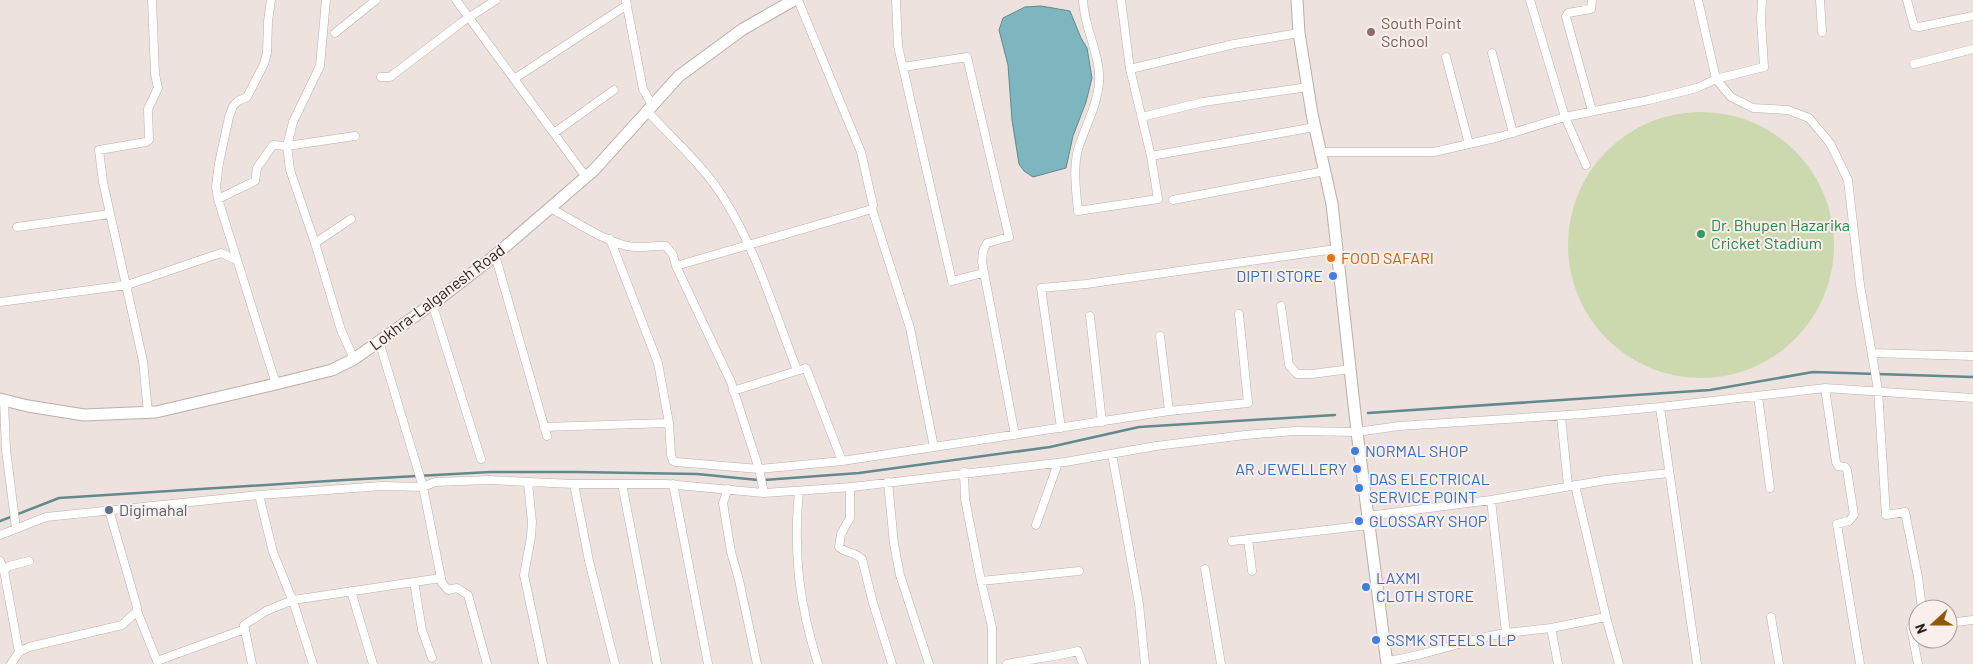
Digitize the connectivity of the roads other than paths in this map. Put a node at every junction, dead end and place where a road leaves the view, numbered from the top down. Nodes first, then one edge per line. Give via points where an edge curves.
1 (152, 0) edge
2 (271, 0) edge
3 (326, 0) edge
4 (376, 0) edge
5 (456, 0) edge
6 (496, 0) edge
7 (796, 0) edge
8 (896, 0) edge
9 (1083, 0) edge
10 (1121, 0) edge
11 (1297, 0) edge
12 (1530, 0) edge
13 (1592, 0) edge
14 (1698, 0) edge
15 (1762, 0) edge
16 (1820, 0) edge
17 (1907, 0) edge
18 (626, 2) edge
19 (1973, 16) edge
20 (469, 18) junction
21 (1822, 32) dead end
22 (335, 33) dead end
23 (1299, 33) junction
24 (1973, 49) edge
25 (1492, 53) dead end
26 (1446, 57) dead end
27 (1914, 64) dead end
28 (904, 67) junction
29 (1130, 69) junction
30 (380, 77) dead end
31 (514, 79) junction
32 (1716, 79) junction
33 (1308, 87) junction
34 (614, 90) dead end
35 (650, 108) junction
36 (1592, 111) junction
37 (1142, 117) junction
38 (1565, 117) junction
39 (1315, 127) junction
40 (554, 133) junction
41 (1514, 133) junction
42 (355, 136) dead end
43 (1470, 144) junction
44 (287, 146) junction
45 (1321, 152) junction
46 (1151, 156) junction
47 (1586, 165) dead end
48 (1324, 171) junction
49 (586, 177) junction
50 (218, 199) junction
51 (1173, 200) dead end
52 (550, 208) junction
53 (872, 209) junction
54 (110, 214) junction
55 (351, 219) dead end
56 (17, 227) dead end
57 (610, 239) junction
58 (315, 244) junction
59 (748, 244) junction
60 (1336, 249) junction
61 (495, 255) junction
62 (237, 260) junction
63 (676, 266) junction
64 (983, 273) junction
65 (127, 285) junction
66 (0, 302) edge
67 (432, 304) junction
68 (1281, 306) dead end
69 (1239, 314) dead end
70 (1090, 316) dead end
71 (1160, 336) dead end
72 (380, 341) junction
73 (1872, 353) junction
74 (1973, 356) edge
75 (354, 359) junction
76 (1350, 369) junction
77 (797, 370) junction
78 (276, 384) junction
79 (1825, 388) junction
80 (733, 390) junction
81 (1878, 390) junction
82 (1758, 396) junction
83 (1973, 398) edge
84 (2, 400) edge
85 (1660, 408) junction
86 (1169, 411) junction
87 (148, 413) junction
88 (1561, 416) junction
89 (1102, 422) junction
90 (669, 424) junction
91 (544, 428) junction
92 (1061, 428) junction
93 (1357, 432) junction
94 (1015, 435) junction
95 (547, 436) dead end
96 (934, 447) junction
97 (1112, 454) junction
98 (481, 459) dead end
99 (842, 461) junction
100 (1058, 462) junction
101 (759, 470) junction
102 (964, 472) junction
103 (1669, 473) junction
104 (888, 482) junction
105 (528, 483) junction
106 (422, 484) junction
107 (574, 484) junction
108 (622, 484) junction
109 (673, 484) junction
110 (1571, 486) junction
111 (850, 487) junction
112 (1770, 488) dead end
113 (728, 489) junction
114 (763, 490) junction
115 (799, 491) junction
116 (259, 495) junction
117 (1491, 500) junction
118 (109, 510) junction
119 (1368, 520) junction
120 (1036, 525) dead end
121 (16, 528) junction
122 (0, 535) edge
123 (1248, 539) junction
124 (1232, 541) dead end
125 (29, 560) dead end
126 (0, 562) edge
127 (1205, 569) dead end
128 (4, 571) junction
129 (1079, 571) dead end
130 (1252, 571) dead end
131 (441, 578) junction
132 (981, 581) junction
133 (414, 582) junction
134 (351, 591) junction
135 (1921, 599) edge
136 (293, 600) junction
137 (137, 611) junction
138 (1606, 617) junction
139 (1772, 617) dead end
140 (1973, 620) edge
141 (1958, 622) edge
142 (1550, 628) junction
143 (244, 630) junction
144 (1506, 633) junction
145 (1915, 649) edge
146 (19, 652) junction
147 (432, 658) dead end
148 (1387, 663) edge
149 (11, 664) edge
150 (252, 664) edge
151 (313, 664) edge
152 (373, 664) edge
153 (486, 664) edge
154 (543, 664) edge
155 (614, 664) edge
156 (657, 664) edge
157 (708, 664) edge
158 (757, 664) edge
159 (818, 664) edge
160 (892, 664) edge
161 (930, 664) edge
162 (992, 664) edge
163 (1007, 664) edge
164 (1083, 664) edge
165 (1146, 664) edge
166 (1221, 664) edge
167 (1558, 664) edge
168 (1619, 664) edge
169 (1697, 664) edge
170 (1779, 664) edge
171 (1860, 664) edge
172 (1918, 664) edge

1 - 54 street via 158,88 148,109 150,136 146,142 99,150
2 - 50 street via 264,64 247,97 233,106 229,117 219,163
3 - 44 street via 320,66 293,122
4 - 22 street
5 - 20 street
6 - 20 street
7 - 35 main road, Lokhra-Lalganesh Road via 743,29 699,60 679,76
7 - 53 street via 861,152
8 - 28 street via 898,46
9 - 46 street via 1100,65 1099,85 1078,151 1074,182 1078,211 1158,199
10 - 29 street
11 - 23 main road
12 - 38 street
13 - 36 street via 1591,9 1566,17
14 - 32 street
15 - 32 street via 1764,67
16 - 21 street
17 - 19 street via 1914,26
18 - 31 street
18 - 35 street via 643,89
20 - 30 street via 390,77
20 - 31 street
23 - 29 street via 1242,42
23 - 33 main road
24 - 27 street
25 - 41 street
26 - 43 street
28 - 64 street via 952,281
28 - 64 street via 966,57 1009,237 987,243 983,251
29 - 37 street
31 - 40 street
32 - 36 street via 1697,88
32 - 73 street via 1731,97 1753,108 1788,110 1809,118 1830,143 1848,180 1860,285
33 - 37 street via 1204,102
33 - 39 main road
34 - 40 street
35 - 49 main road, Lokhra-Lalganesh Road
35 - 59 street via 711,180
36 - 38 street
37 - 46 street
38 - 41 street
38 - 47 street
39 - 45 main road
39 - 46 street
40 - 49 street
41 - 43 street
42 - 44 street
43 - 45 street via 1431,152
44 - 50 street via 273,145 257,168 255,181
44 - 58 street via 290,170
45 - 48 main road
48 - 51 street
48 - 60 main road via 1332,204
49 - 52 main road, Lokhra-Lalganesh Road
50 - 62 street
52 - 57 street
52 - 61 main road, Lokhra-Lalganesh Road
53 - 59 street
53 - 96 street via 910,328
54 - 56 street
54 - 65 street
55 - 58 street
57 - 63 street via 643,248 666,246
57 - 90 street via 658,363
58 - 75 street via 341,330
59 - 63 street
59 - 77 street
60 - 76 main road
60 - 92 street via 1041,288
61 - 67 main road, Lokhra-Lalganesh Road
61 - 91 street
62 - 65 street via 221,253
62 - 78 street
63 - 80 street
64 - 94 street
65 - 66 street
65 - 87 street via 143,361
67 - 72 main road, Lokhra-Lalganesh Road
67 - 98 street
68 - 76 street via 1289,365 1297,374
69 - 86 street via 1248,403
70 - 89 street
71 - 86 street
72 - 75 main road, Lokhra-Lalganesh Road
72 - 106 street
73 - 74 street
73 - 81 street
75 - 78 main road, Lokhra-Lalganesh Road via 332,370
76 - 93 main road
77 - 80 street
77 - 99 street via 806,368
78 - 87 main road, Lokhra-Lalganesh Road
79 - 81 street
79 - 82 street
79 - 171 street via 1836,462 1847,470 1854,515 1849,521 1837,524
80 - 101 street
81 - 83 street
81 - 135 street via 1886,516 1906,512
82 - 85 street
82 - 112 street
84 - 87 main road, Lokhra-Lalganesh Road via 84,415
84 - 121 street
85 - 88 street
85 - 103 street
86 - 89 street
88 - 93 street via 1398,426
88 - 110 street
89 - 92 street
90 - 91 street
90 - 101 street via 673,461
91 - 95 street
92 - 94 street
93 - 97 street via 1295,431 1245,435
93 - 119 main road
94 - 96 street
96 - 99 street
97 - 100 street
97 - 165 street via 1139,604
99 - 101 street
100 - 102 street
100 - 120 street
101 - 114 street
102 - 104 street
102 - 132 street via 965,499
103 - 110 street
103 - 169 street
104 - 111 street
104 - 161 street via 900,575
105 - 106 street via 489,480
105 - 107 street
105 - 154 street via 532,522 524,575
106 - 116 street
106 - 131 street
107 - 108 street
107 - 155 street
108 - 109 street
108 - 156 street
109 - 113 street
109 - 157 street
110 - 117 street
110 - 138 street
111 - 115 street
111 - 160 street via 850,518 841,534 839,547 862,558
113 - 114 street
113 - 158 street via 723,503 731,552
114 - 115 street
115 - 159 street via 796,545 799,587
116 - 118 street
116 - 136 street via 273,552
117 - 119 street
117 - 144 street
118 - 121 street via 46,517
118 - 137 street
119 - 123 street
119 - 148 main road
121 - 122 street
123 - 124 street
123 - 130 street
125 - 128 street via 9,566
126 - 128 street
127 - 166 street
128 - 146 street
129 - 132 street
131 - 133 street
131 - 153 street via 448,590 457,588 468,595
132 - 162 street via 992,627
133 - 134 street
133 - 147 street via 422,630
134 - 136 street
134 - 152 street
136 - 143 street via 244,625
136 - 151 street
137 - 143 street via 157,661
137 - 146 street via 122,625
138 - 142 street
138 - 168 street
139 - 170 street
140 - 141 street
142 - 144 street
142 - 167 street
143 - 150 street
144 - 148 street
145 - 172 street
146 - 149 street
163 - 164 street via 1078,650

